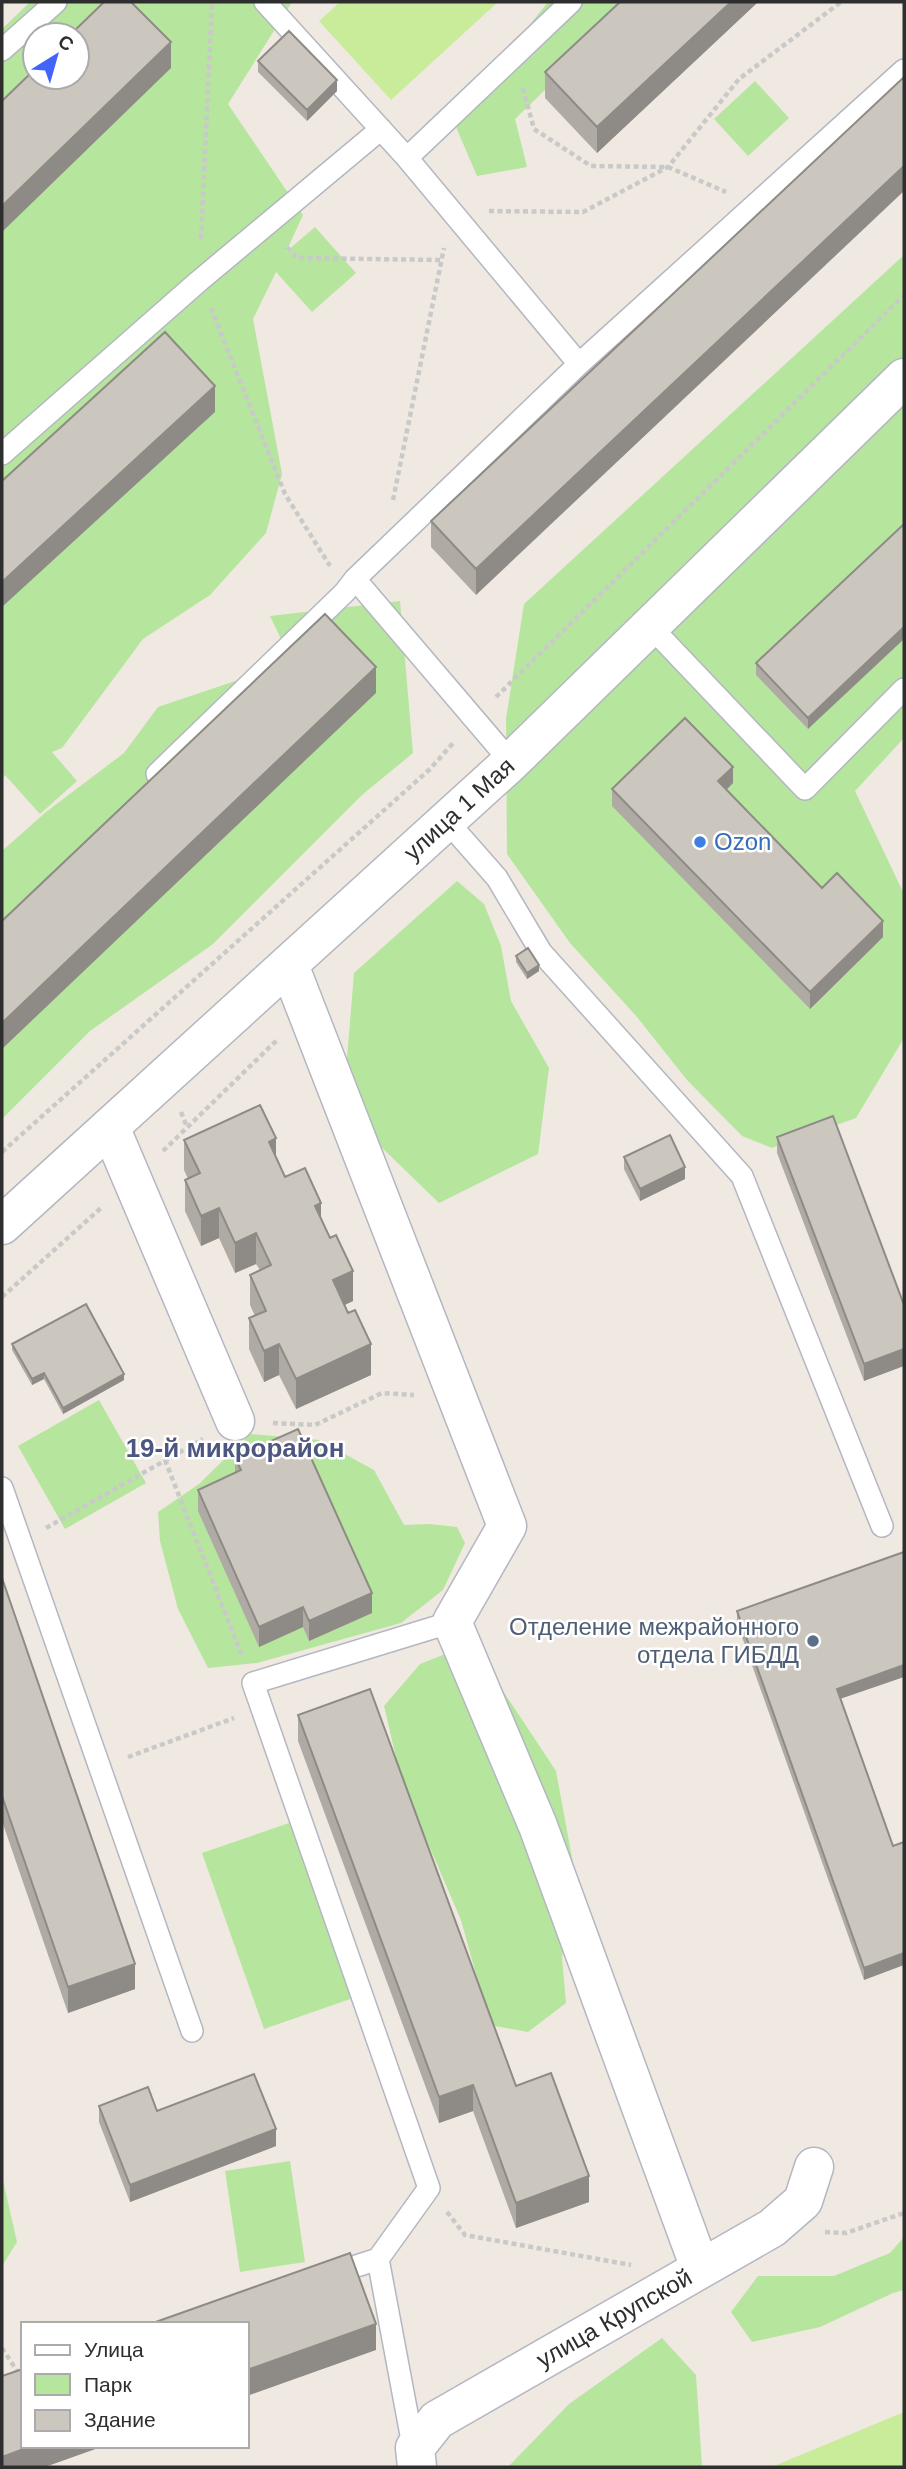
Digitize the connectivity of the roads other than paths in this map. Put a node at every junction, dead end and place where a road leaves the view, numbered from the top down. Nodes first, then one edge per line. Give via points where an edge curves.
1 (56, 2) edge
2 (265, 2) edge
3 (572, 2) edge
4 (2, 50) edge
5 (904, 70) edge
6 (381, 129) junction
7 (407, 158) junction
8 (579, 364) junction
9 (904, 378) edge
10 (2, 454) edge
11 (350, 585) junction
12 (651, 627) junction
13 (904, 689) edge
14 (511, 762) junction
15 (139, 791) edge
16 (446, 820) junction
17 (289, 965) junction
18 (110, 1127) junction
19 (2, 1225) edge
20 (236, 1421) dead end
21 (2, 1488) edge
22 (882, 1526) dead end
23 (452, 1622) junction
24 (192, 2031) dead end
25 (814, 2167) dead end
26 (379, 2259) junction
27 (686, 2276) junction
28 (314, 2280) edge
29 (416, 2467) edge

1 - 4 lane
2 - 6 lane
3 - 7 lane
5 - 8 lane
6 - 7 lane
6 - 10 lane
7 - 8 lane
8 - 11 lane
9 - 12 street, улица 1 Мая
11 - 14 lane
11 - 15 lane
12 - 13 lane via 805,789
12 - 14 street, улица 1 Мая
14 - 16 street, улица 1 Мая
16 - 17 street, улица 1 Мая
16 - 22 lane via 497,878 541,952 742,1176
17 - 18 street, улица 1 Мая
17 - 23 street via 507,1526
18 - 19 street, улица 1 Мая
18 - 20 street
21 - 24 lane
23 - 26 lane via 253,1683 429,2189
23 - 27 street via 538,1826
25 - 27 street, улица Крупской via 803,2201 772,2228
26 - 28 lane
26 - 29 lane
27 - 29 street, улица Крупской via 437,2420 415,2448

